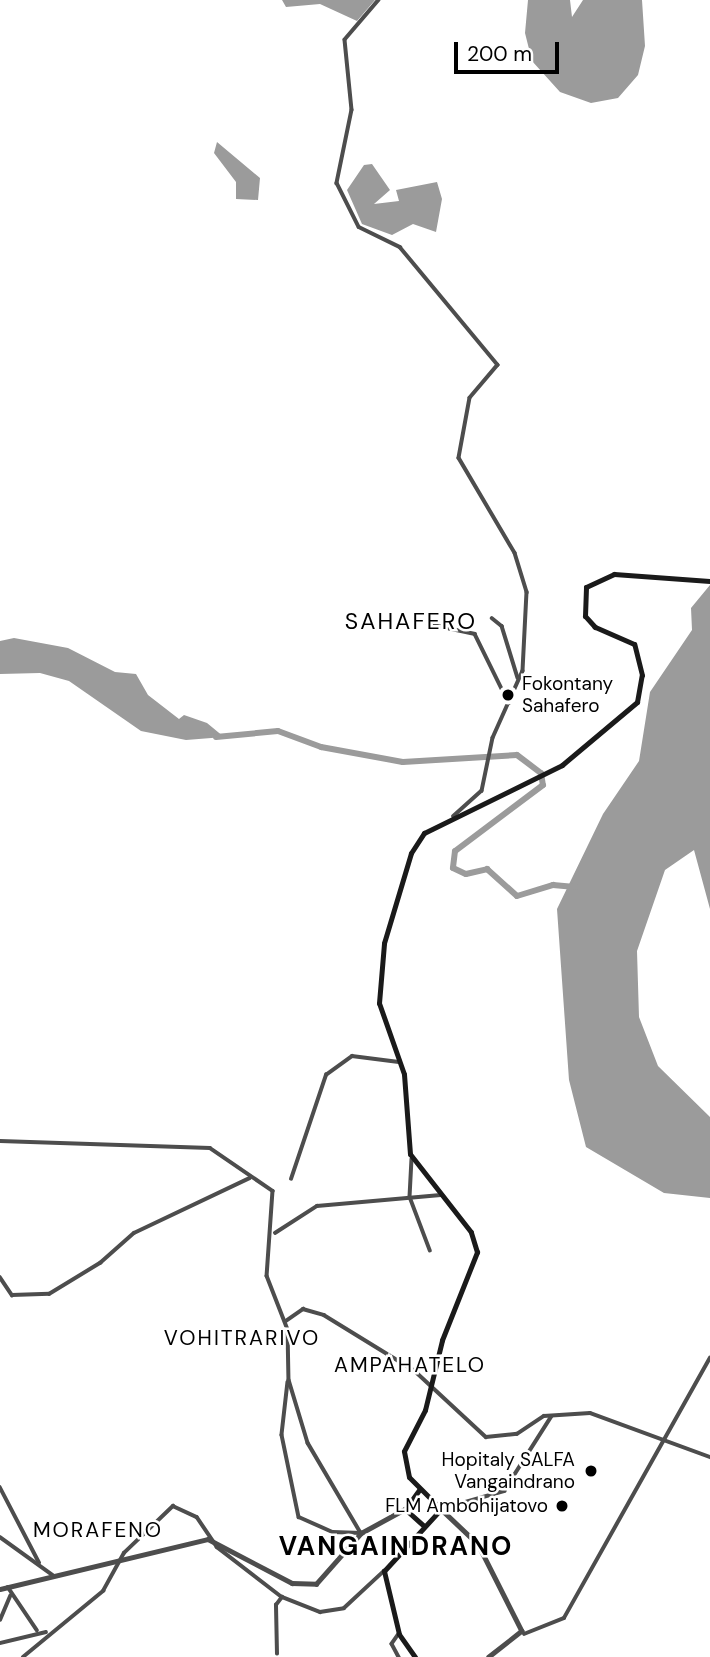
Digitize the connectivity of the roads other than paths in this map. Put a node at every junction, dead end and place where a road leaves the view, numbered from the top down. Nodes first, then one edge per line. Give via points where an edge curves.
1 (379, 0) edge
2 (710, 581) edge
3 (492, 618) dead end
4 (428, 624) dead end
5 (519, 680) junction
6 (509, 703) junction
7 (454, 816) junction
8 (401, 1062) junction
9 (0, 1141) edge
10 (412, 1159) junction
11 (250, 1178) junction
12 (291, 1179) dead end
13 (443, 1195) junction
14 (410, 1196) junction
15 (275, 1233) junction
16 (430, 1250) dead end
17 (0, 1278) edge
18 (286, 1321) junction
19 (710, 1358) edge
20 (289, 1381) junction
21 (433, 1388) junction
22 (551, 1417) junction
23 (665, 1438) junction
24 (710, 1457) edge
25 (0, 1487) edge
26 (419, 1490) junction
27 (405, 1509) junction
28 (441, 1509) junction
29 (424, 1526) junction
30 (361, 1533) junction
31 (0, 1537) edge
32 (211, 1540) junction
33 (123, 1560) junction
34 (39, 1562) junction
35 (384, 1572) junction
36 (55, 1576) junction
37 (8, 1587) junction
38 (0, 1589) edge
39 (10, 1595) junction
40 (282, 1597) junction
41 (0, 1620) edge
42 (37, 1630) junction
43 (46, 1632) junction
44 (398, 1634) junction
45 (524, 1634) junction
46 (0, 1643) edge
47 (277, 1654) dead end
48 (23, 1657) edge
49 (399, 1657) edge
50 (415, 1657) edge
51 (489, 1657) edge

1 - 5 street via 345,40 352,110 337,183 359,227 400,247 498,365 470,398 459,455 525,578
2 - 7 main road via 632,577 592,581 581,606 595,627 634,644 642,674 637,702 533,782
3 - 5 street via 502,626
4 - 6 street via 475,634
5 - 6 street
6 - 7 street via 482,791
7 - 8 main road via 425,833 411,853 380,961 379,1003
8 - 10 main road
8 - 12 street via 352,1056 326,1075
9 - 11 street via 210,1148
10 - 13 main road
10 - 14 street
11 - 15 street via 275,1194 269,1210
11 - 17 street via 134,1233 100,1264 49,1294 12,1295
13 - 14 street
13 - 21 main road via 474,1236 477,1252 442,1340
14 - 15 street via 390,1203 317,1206
14 - 16 street
15 - 18 street via 267,1276
18 - 20 street
18 - 21 street via 303,1309 324,1315
19 - 23 street
20 - 30 street via 308,1443
20 - 30 street via 282,1435 299,1517 333,1532
21 - 22 street via 486,1437 517,1434
21 - 26 main road via 404,1451 407,1472
22 - 23 street via 596,1414
22 - 28 street via 503,1491
23 - 24 street
23 - 45 street via 564,1618
25 - 34 street
26 - 27 main road
26 - 28 main road
27 - 29 main road
27 - 30 street
28 - 29 main road
28 - 45 street via 478,1544
29 - 35 main road
30 - 32 street via 322,1580 303,1585
31 - 34 street
32 - 33 street
32 - 33 street via 197,1517 173,1506
32 - 40 street
33 - 36 street
33 - 43 street via 103,1591
34 - 36 street
35 - 40 street via 332,1613
35 - 44 main road
36 - 37 street
37 - 38 street
37 - 39 street
39 - 41 street
39 - 42 street
40 - 47 street via 276,1605
42 - 43 street
42 - 46 street
43 - 48 street
44 - 49 street via 392,1644
44 - 50 main road
45 - 51 street

